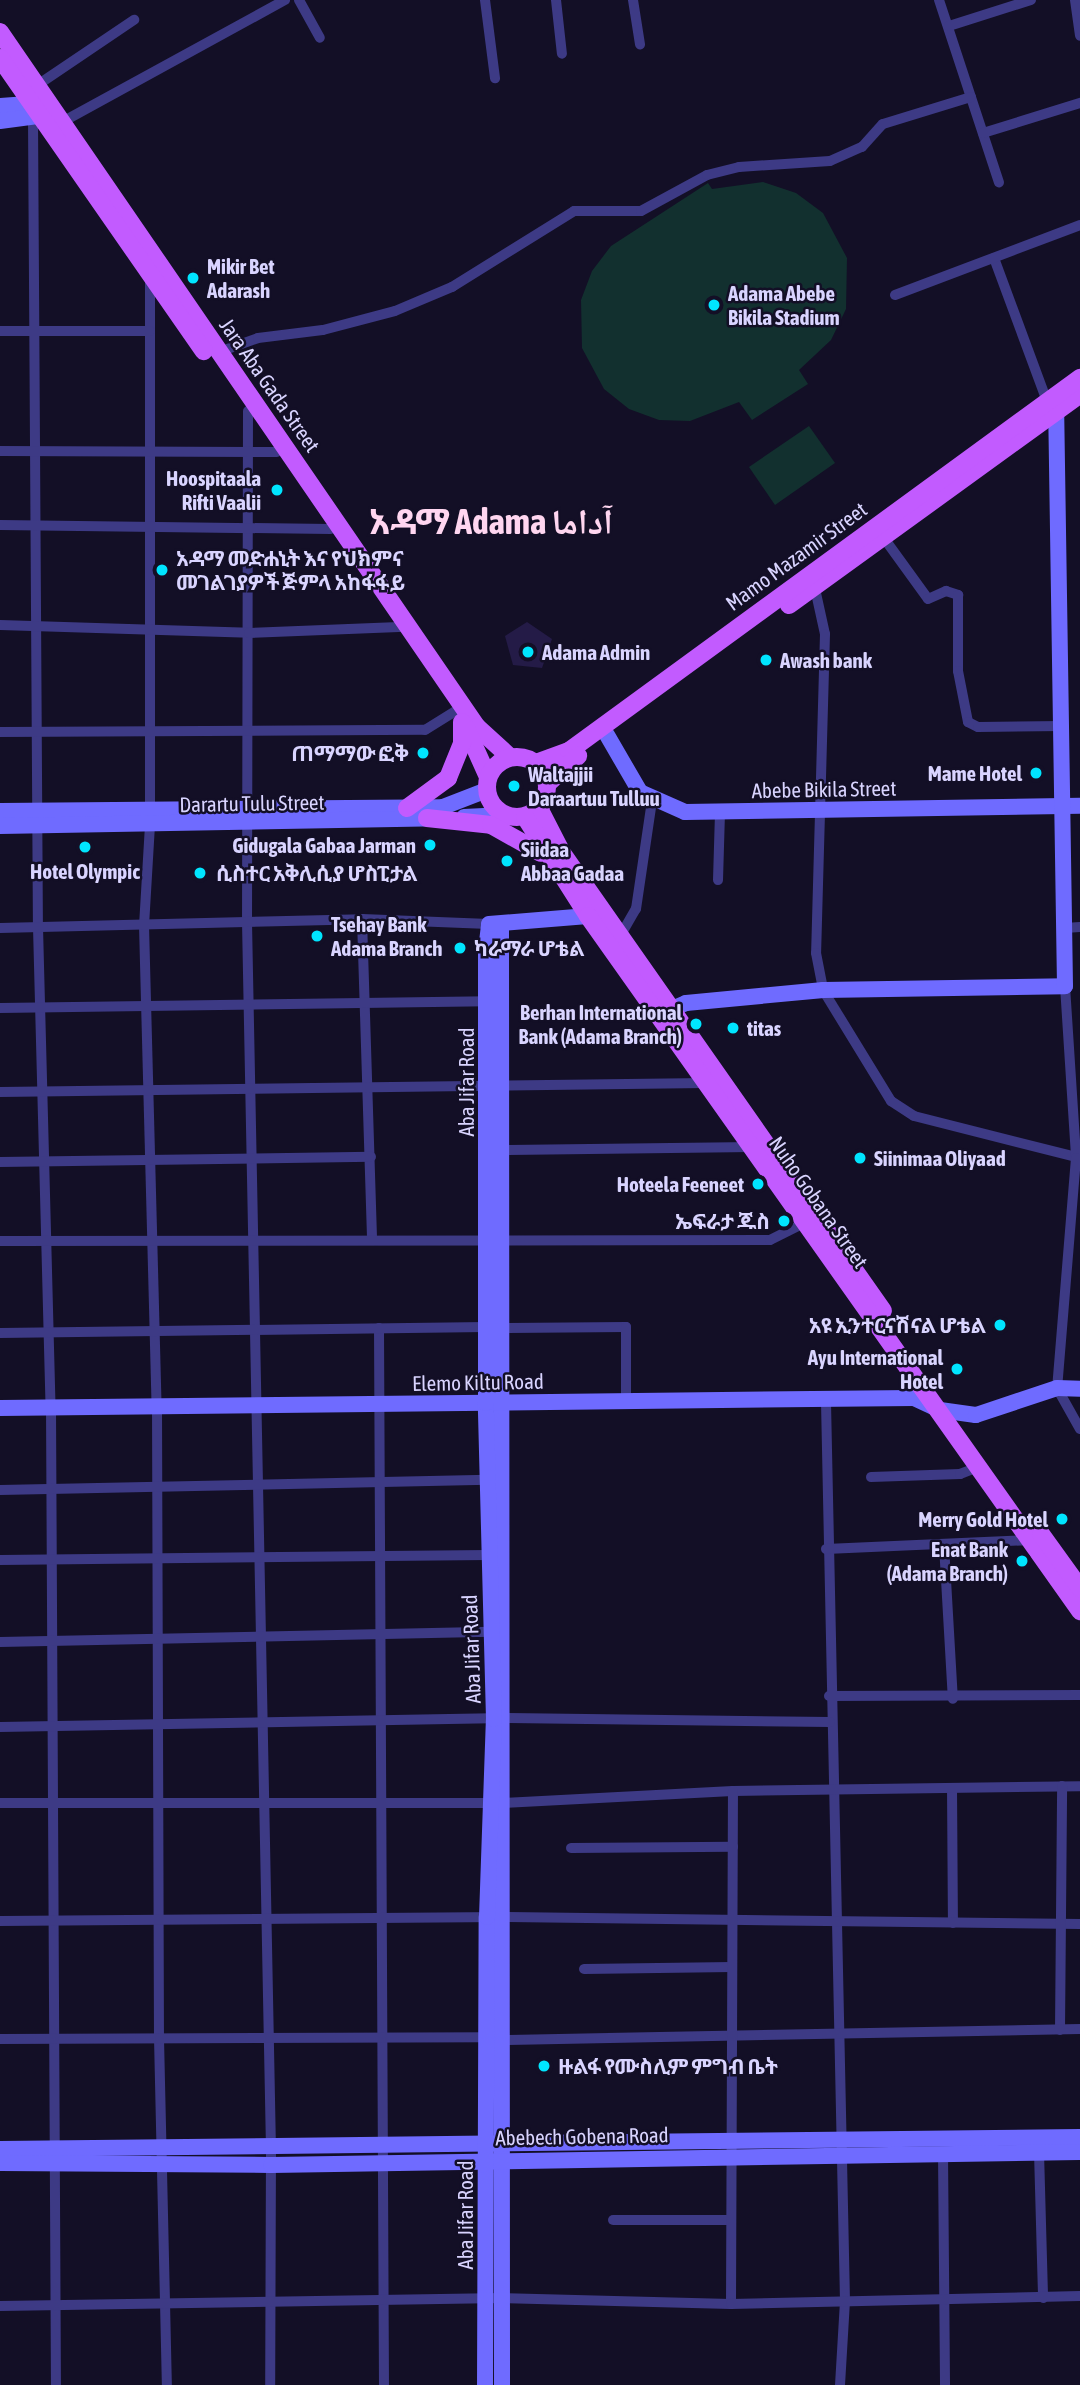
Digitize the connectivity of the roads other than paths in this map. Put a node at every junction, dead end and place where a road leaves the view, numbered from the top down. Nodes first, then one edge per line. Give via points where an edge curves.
1 (285, 0) edge
2 (299, 0) edge
3 (487, 0) edge
4 (556, 0) edge
5 (633, 0) edge
6 (939, 0) edge
7 (1031, 0) edge
8 (1075, 0) edge
9 (134, 20) dead end
10 (949, 26) junction
11 (0, 32) edge
12 (1080, 36) edge
13 (320, 38) dead end
14 (640, 44) dead end
15 (562, 54) dead end
16 (0, 58) edge
17 (495, 78) dead end
18 (39, 84) junction
19 (971, 97) junction
20 (1080, 103) edge
21 (0, 106) edge
22 (47, 112) junction
23 (0, 121) edge
24 (983, 133) junction
25 (999, 182) dead end
26 (1080, 225) edge
27 (994, 258) junction
28 (150, 278) junction
29 (895, 295) dead end
30 (0, 331) edge
31 (36, 331) junction
32 (150, 331) junction
33 (214, 356) junction
34 (1080, 378) edge
35 (1080, 394) edge
36 (1053, 402) junction
37 (248, 411) junction
38 (0, 451) edge
39 (37, 452) junction
40 (150, 452) junction
41 (248, 452) junction
42 (278, 452) junction
43 (0, 526) edge
44 (37, 526) junction
45 (150, 526) junction
46 (248, 527) junction
47 (331, 529) junction
48 (879, 532) junction
49 (812, 581) junction
50 (403, 624) junction
51 (0, 625) edge
52 (38, 625) junction
53 (150, 626) junction
54 (249, 633) junction
55 (458, 717) junction
56 (615, 726) junction
57 (1063, 726) junction
58 (0, 732) edge
59 (39, 732) junction
60 (150, 732) junction
61 (248, 733) junction
62 (482, 734) junction
63 (571, 755) junction
64 (510, 757) junction
65 (536, 763) junction
66 (487, 784) junction
67 (547, 784) junction
68 (652, 800) junction
69 (1072, 806) edge
70 (407, 808) junction
71 (822, 810) junction
72 (0, 811) edge
73 (532, 812) junction
74 (720, 812) junction
75 (504, 815) junction
76 (248, 816) junction
77 (150, 817) junction
78 (40, 818) junction
79 (426, 818) junction
80 (0, 826) edge
81 (552, 851) junction
82 (718, 880) dead end
83 (587, 916) junction
84 (362, 919) junction
85 (247, 922) junction
86 (495, 924) junction
87 (144, 925) junction
88 (38, 927) junction
89 (0, 928) edge
90 (1073, 928) edge
91 (615, 942) junction
92 (1065, 986) junction
93 (823, 990) junction
94 (486, 1001) junction
95 (1080, 1002) edge
96 (368, 1003) junction
97 (252, 1004) junction
98 (1067, 1004) junction
99 (150, 1006) junction
100 (44, 1007) junction
101 (0, 1008) edge
102 (664, 1012) junction
103 (706, 1083) junction
104 (495, 1085) junction
105 (369, 1087) junction
106 (254, 1089) junction
107 (151, 1090) junction
108 (0, 1092) edge
109 (45, 1092) junction
110 (753, 1147) junction
111 (501, 1150) junction
112 (371, 1157) junction
113 (255, 1158) junction
114 (1078, 1158) edge
115 (153, 1160) junction
116 (46, 1161) junction
117 (0, 1162) edge
118 (811, 1220) junction
119 (494, 1238) junction
120 (372, 1239) junction
121 (154, 1240) junction
122 (256, 1240) junction
123 (0, 1241) edge
124 (48, 1241) junction
125 (493, 1327) junction
126 (379, 1328) junction
127 (258, 1330) junction
128 (156, 1331) junction
129 (0, 1333) edge
130 (49, 1333) junction
131 (1057, 1388) junction
132 (1080, 1389) edge
133 (626, 1401) junction
134 (826, 1402) junction
135 (493, 1403) junction
136 (380, 1404) junction
137 (259, 1405) junction
138 (157, 1406) junction
139 (0, 1408) edge
140 (51, 1408) junction
141 (947, 1412) junction
142 (1080, 1429) edge
143 (978, 1466) junction
144 (871, 1477) dead end
145 (488, 1480) junction
146 (381, 1483) junction
147 (260, 1485) junction
148 (157, 1487) junction
149 (51, 1489) junction
150 (0, 1490) edge
151 (1038, 1540) junction
152 (944, 1545) junction
153 (826, 1549) junction
154 (489, 1555) junction
155 (381, 1556) junction
156 (261, 1558) junction
157 (158, 1559) junction
158 (0, 1560) edge
159 (51, 1560) junction
160 (1077, 1579) edge
161 (1080, 1611) edge
162 (491, 1632) junction
163 (382, 1635) junction
164 (262, 1637) junction
165 (158, 1639) junction
166 (51, 1641) junction
167 (0, 1642) edge
168 (1080, 1695) edge
169 (829, 1696) junction
170 (953, 1699) junction
171 (500, 1719) junction
172 (382, 1721) junction
173 (830, 1722) junction
174 (263, 1723) junction
175 (158, 1725) junction
176 (51, 1726) junction
177 (0, 1727) edge
178 (1062, 1786) junction
179 (1080, 1786) edge
180 (952, 1788) junction
181 (832, 1789) junction
182 (733, 1791) junction
183 (498, 1802) junction
184 (0, 1803) edge
185 (51, 1803) junction
186 (158, 1804) junction
187 (264, 1804) junction
188 (383, 1804) junction
189 (733, 1847) junction
190 (571, 1848) dead end
191 (493, 1917) junction
192 (384, 1918) junction
193 (265, 1919) junction
194 (158, 1920) junction
195 (732, 1920) junction
196 (0, 1921) edge
197 (51, 1921) junction
198 (835, 1921) junction
199 (953, 1923) junction
200 (1062, 1923) junction
201 (1080, 1924) edge
202 (732, 1967) junction
203 (584, 1969) dead end
204 (1060, 2029) junction
205 (1080, 2029) edge
206 (839, 2034) junction
207 (732, 2036) junction
208 (385, 2037) junction
209 (159, 2038) junction
210 (266, 2038) junction
211 (0, 2039) edge
212 (51, 2039) junction
213 (494, 2039) junction
214 (1080, 2137) edge
215 (730, 2148) junction
216 (841, 2148) junction
217 (0, 2149) edge
218 (494, 2151) junction
219 (1039, 2152) junction
220 (1080, 2152) edge
221 (386, 2153) junction
222 (943, 2153) junction
223 (165, 2155) junction
224 (51, 2156) junction
225 (271, 2157) junction
226 (0, 2163) edge
227 (613, 2220) dead end
228 (730, 2220) junction
229 (1080, 2296) edge
230 (494, 2298) junction
231 (1043, 2298) junction
232 (944, 2299) junction
233 (384, 2300) junction
234 (845, 2301) junction
235 (271, 2302) junction
236 (166, 2303) junction
237 (732, 2304) junction
238 (54, 2305) junction
239 (0, 2306) edge
240 (55, 2385) edge
241 (167, 2385) edge
242 (270, 2385) edge
243 (384, 2385) edge
244 (485, 2385) edge
245 (502, 2385) edge
246 (840, 2385) edge
247 (945, 2385) edge

1 - 22 street
2 - 13 street
3 - 17 street
4 - 15 street
5 - 14 street
6 - 10 street
7 - 10 street
8 - 12 street
9 - 18 street
10 - 19 street
11 - 18 main road, Jara Aba Gada Street
16 - 22 main road, Jara Aba Gada Street
18 - 22 main road, Jara Aba Gada Street
19 - 24 street
19 - 33 street via 883,124 862,147 830,161 739,167 708,175 641,211 574,211 553,219 511,254 452,287 395,311 323,330 258,338
20 - 24 street
21 - 22 street
22 - 23 street
22 - 28 main road, Jara Aba Gada Street
22 - 31 street
22 - 33 main road, Jara Aba Gada Street
24 - 25 street
26 - 27 street
27 - 29 street
27 - 36 street
28 - 32 street
28 - 33 main road, Jara Aba Gada Street
30 - 31 street
31 - 32 street
31 - 39 street
32 - 40 street
33 - 37 main road, Jara Aba Gada Street
33 - 50 main road, Jara Aba Gada Street
34 - 36 main road, Mamo Mazamir Street
35 - 36 main road, Mamo Mazamir Street
36 - 48 main road, Mamo Mazamir Street
36 - 57 street
37 - 41 street
37 - 42 main road, Jara Aba Gada Street
38 - 39 street
39 - 40 street
39 - 44 street
40 - 41 street
40 - 45 street
41 - 42 street
41 - 46 street
42 - 47 main road, Jara Aba Gada Street
43 - 44 street
44 - 45 street
44 - 52 street
45 - 46 street
45 - 53 street
46 - 47 street
46 - 54 street
47 - 50 main road, Jara Aba Gada Street
48 - 49 main road, Mamo Mazamir Street
48 - 57 street via 928,599 946,591 958,595 960,685 968,722 978,727
49 - 56 main road, Mamo Mazamir Street
49 - 71 street via 825,635
50 - 54 street
50 - 55 main road, Jara Aba Gada Street
50 - 62 main road, Jara Aba Gada Street
51 - 52 street
52 - 53 street
52 - 59 street
53 - 54 street
53 - 60 street
54 - 61 street
55 - 61 street via 425,730
55 - 66 main road, Jara Aba Gada Street via 483,756
55 - 70 main road via 462,743 448,778
56 - 63 main road, Mamo Mazamir Street
56 - 68 street, Abebe Bikila Street via 622,768
57 - 69 street
58 - 59 street
59 - 60 street
59 - 78 street
60 - 61 street
60 - 77 street
61 - 76 street
62 - 63 main road via 521,750
62 - 64 main road, Jara Aba Gada Street
63 - 65 main road, Mamo Mazamir Street
63 - 67 main road, Mamo Mazamir Street
63 - 81 main road via 553,805
64 - 65 main road
64 - 66 main road
65 - 67 main road
66 - 70 street, Darartu Tulu Street via 443,807
66 - 75 main road
67 - 73 main road
68 - 74 street, Abebe Bikila Street via 685,813
68 - 91 street via 642,882
69 - 71 street, Abebe Bikila Street
69 - 90 street
70 - 76 street, Darartu Tulu Street
71 - 74 street, Abebe Bikila Street
71 - 93 street via 816,953
72 - 78 street, Darartu Tulu Street
73 - 75 main road
73 - 81 main road, Nuho Gobana Street
74 - 82 street
75 - 79 street, Darartu Tulu Street
76 - 77 street, Darartu Tulu Street
76 - 79 street, Darartu Tulu Street
76 - 85 street
77 - 78 street, Darartu Tulu Street
77 - 87 street
78 - 80 street, Darartu Tulu Street
78 - 88 street
79 - 81 main road via 491,825
81 - 83 main road, Nuho Gobana Street
81 - 91 main road, Nuho Gobana Street
83 - 86 street
83 - 91 main road, Nuho Gobana Street
84 - 85 street
84 - 86 street
84 - 96 street
85 - 87 street
85 - 97 street
86 - 94 street, Aba Jifar Road
86 - 104 street, Aba Jifar Road
87 - 88 street
87 - 99 street
88 - 89 street
88 - 100 street
90 - 92 street
91 - 102 main road, Nuho Gobana Street
92 - 93 street
92 - 98 street
93 - 102 street
93 - 114 street via 870,1071 898,1106 945,1126
94 - 96 street
94 - 104 street, Aba Jifar Road
95 - 98 street
96 - 97 street
96 - 105 street
97 - 99 street
97 - 106 street
98 - 114 street
99 - 100 street
99 - 107 street
100 - 101 street
100 - 109 street
102 - 103 main road, Nuho Gobana Street
102 - 118 main road, Nuho Gobana Street
103 - 104 street
103 - 110 main road, Nuho Gobana Street
104 - 105 street
104 - 111 street, Aba Jifar Road
104 - 119 street, Aba Jifar Road
105 - 106 street
105 - 112 street
106 - 107 street
106 - 113 street
107 - 109 street
107 - 115 street
108 - 109 street
109 - 116 street
110 - 111 street
110 - 118 main road, Nuho Gobana Street
111 - 119 street, Aba Jifar Road
112 - 113 street
112 - 120 street
113 - 115 street
113 - 122 street
114 - 131 street
115 - 116 street
115 - 121 street
116 - 117 street
116 - 124 street
118 - 119 street via 770,1241
118 - 141 main road, Nuho Gobana Street
119 - 120 street
119 - 125 street, Aba Jifar Road
120 - 122 street
121 - 122 street
121 - 124 street
121 - 128 street
122 - 127 street
123 - 124 street
124 - 130 street
125 - 126 street
125 - 133 street via 626,1327
125 - 135 street, Aba Jifar Road
126 - 127 street
126 - 136 street
127 - 128 street
127 - 137 street
128 - 130 street
128 - 138 street
129 - 130 street
130 - 140 street
131 - 132 street
131 - 141 street via 986,1413
131 - 142 street
133 - 134 street, Elemo Kiltu Road
133 - 135 street, Elemo Kiltu Road
134 - 141 street, Elemo Kiltu Road via 914,1398
134 - 153 street
135 - 136 street, Elemo Kiltu Road
135 - 145 street, Aba Jifar Road
135 - 171 street, Aba Jifar Road
136 - 137 street, Elemo Kiltu Road
136 - 146 street
137 - 138 street, Elemo Kiltu Road
137 - 147 street
138 - 140 street, Elemo Kiltu Road
138 - 148 street
139 - 140 street, Elemo Kiltu Road
140 - 149 street
141 - 143 main road, Nuho Gobana Street
141 - 151 main road, Nuho Gobana Street
143 - 144 street via 960,1474
143 - 151 main road, Nuho Gobana Street
145 - 146 street
145 - 154 street, Aba Jifar Road
146 - 147 street
146 - 155 street
147 - 148 street
147 - 156 street
148 - 149 street
148 - 157 street
149 - 150 street
149 - 159 street
151 - 152 street
151 - 160 main road, Nuho Gobana Street
151 - 161 main road, Nuho Gobana Street
152 - 153 street
152 - 170 street
153 - 169 street
154 - 155 street
154 - 162 street, Aba Jifar Road
155 - 156 street
155 - 163 street
156 - 157 street
156 - 164 street
157 - 159 street
157 - 165 street
158 - 159 street
159 - 166 street
162 - 163 street
162 - 171 street, Aba Jifar Road
163 - 164 street
163 - 172 street
164 - 165 street
164 - 174 street
165 - 166 street
165 - 175 street
166 - 167 street
166 - 176 street
168 - 170 street
169 - 170 street
169 - 173 street
171 - 172 street
171 - 173 street
171 - 183 street, Aba Jifar Road
172 - 174 street
172 - 188 street
173 - 181 street
174 - 175 street
174 - 187 street
175 - 176 street
175 - 186 street
176 - 177 street
176 - 185 street
178 - 179 street
178 - 180 street
178 - 200 street
180 - 181 street
180 - 199 street
181 - 182 street
181 - 198 street
182 - 183 street
182 - 189 street
183 - 188 street
183 - 191 street, Aba Jifar Road
184 - 185 street
185 - 186 street
185 - 197 street
186 - 187 street
186 - 194 street
187 - 188 street
187 - 193 street
188 - 192 street
189 - 190 street
189 - 195 street
191 - 192 street
191 - 195 street
191 - 213 street, Aba Jifar Road
192 - 193 street
192 - 208 street
193 - 194 street
193 - 210 street
194 - 197 street
194 - 209 street
195 - 198 street
195 - 202 street
196 - 197 street
197 - 212 street
198 - 199 street
198 - 206 street
199 - 200 street
200 - 201 street
200 - 204 street
202 - 203 street
202 - 207 street
204 - 205 street
204 - 206 street
206 - 207 street
206 - 216 street
207 - 213 street
207 - 215 street
208 - 210 street
208 - 213 street
208 - 221 street
209 - 210 street
209 - 212 street
209 - 223 street
210 - 225 street
211 - 212 street
212 - 224 street
213 - 218 street, Aba Jifar Road
214 - 216 street, Abebech Gobena Road
215 - 216 street, Abebech Gobena Road
215 - 218 street, Abebech Gobena Road
215 - 228 street
216 - 222 street, Abebech Gobena Road
216 - 234 street
217 - 224 street, Abebech Gobena Road
218 - 221 street, Abebech Gobena Road
218 - 230 street, Aba Jifar Road
219 - 220 street, Abebech Gobena Road
219 - 222 street, Abebech Gobena Road
219 - 231 street
221 - 225 street, Abebech Gobena Road
221 - 233 street
222 - 232 street
223 - 224 street, Abebech Gobena Road
223 - 225 street, Abebech Gobena Road
223 - 236 street
224 - 226 street, Abebech Gobena Road
224 - 238 street
225 - 235 street
227 - 228 street
228 - 237 street
229 - 231 street
230 - 233 street
230 - 237 street
230 - 244 street, Aba Jifar Road
230 - 245 street, Aba Jifar Road
231 - 232 street
232 - 234 street
232 - 247 street
233 - 235 street
233 - 243 street
234 - 237 street
234 - 246 street
235 - 236 street
235 - 242 street
236 - 238 street
236 - 241 street
238 - 239 street
238 - 240 street

